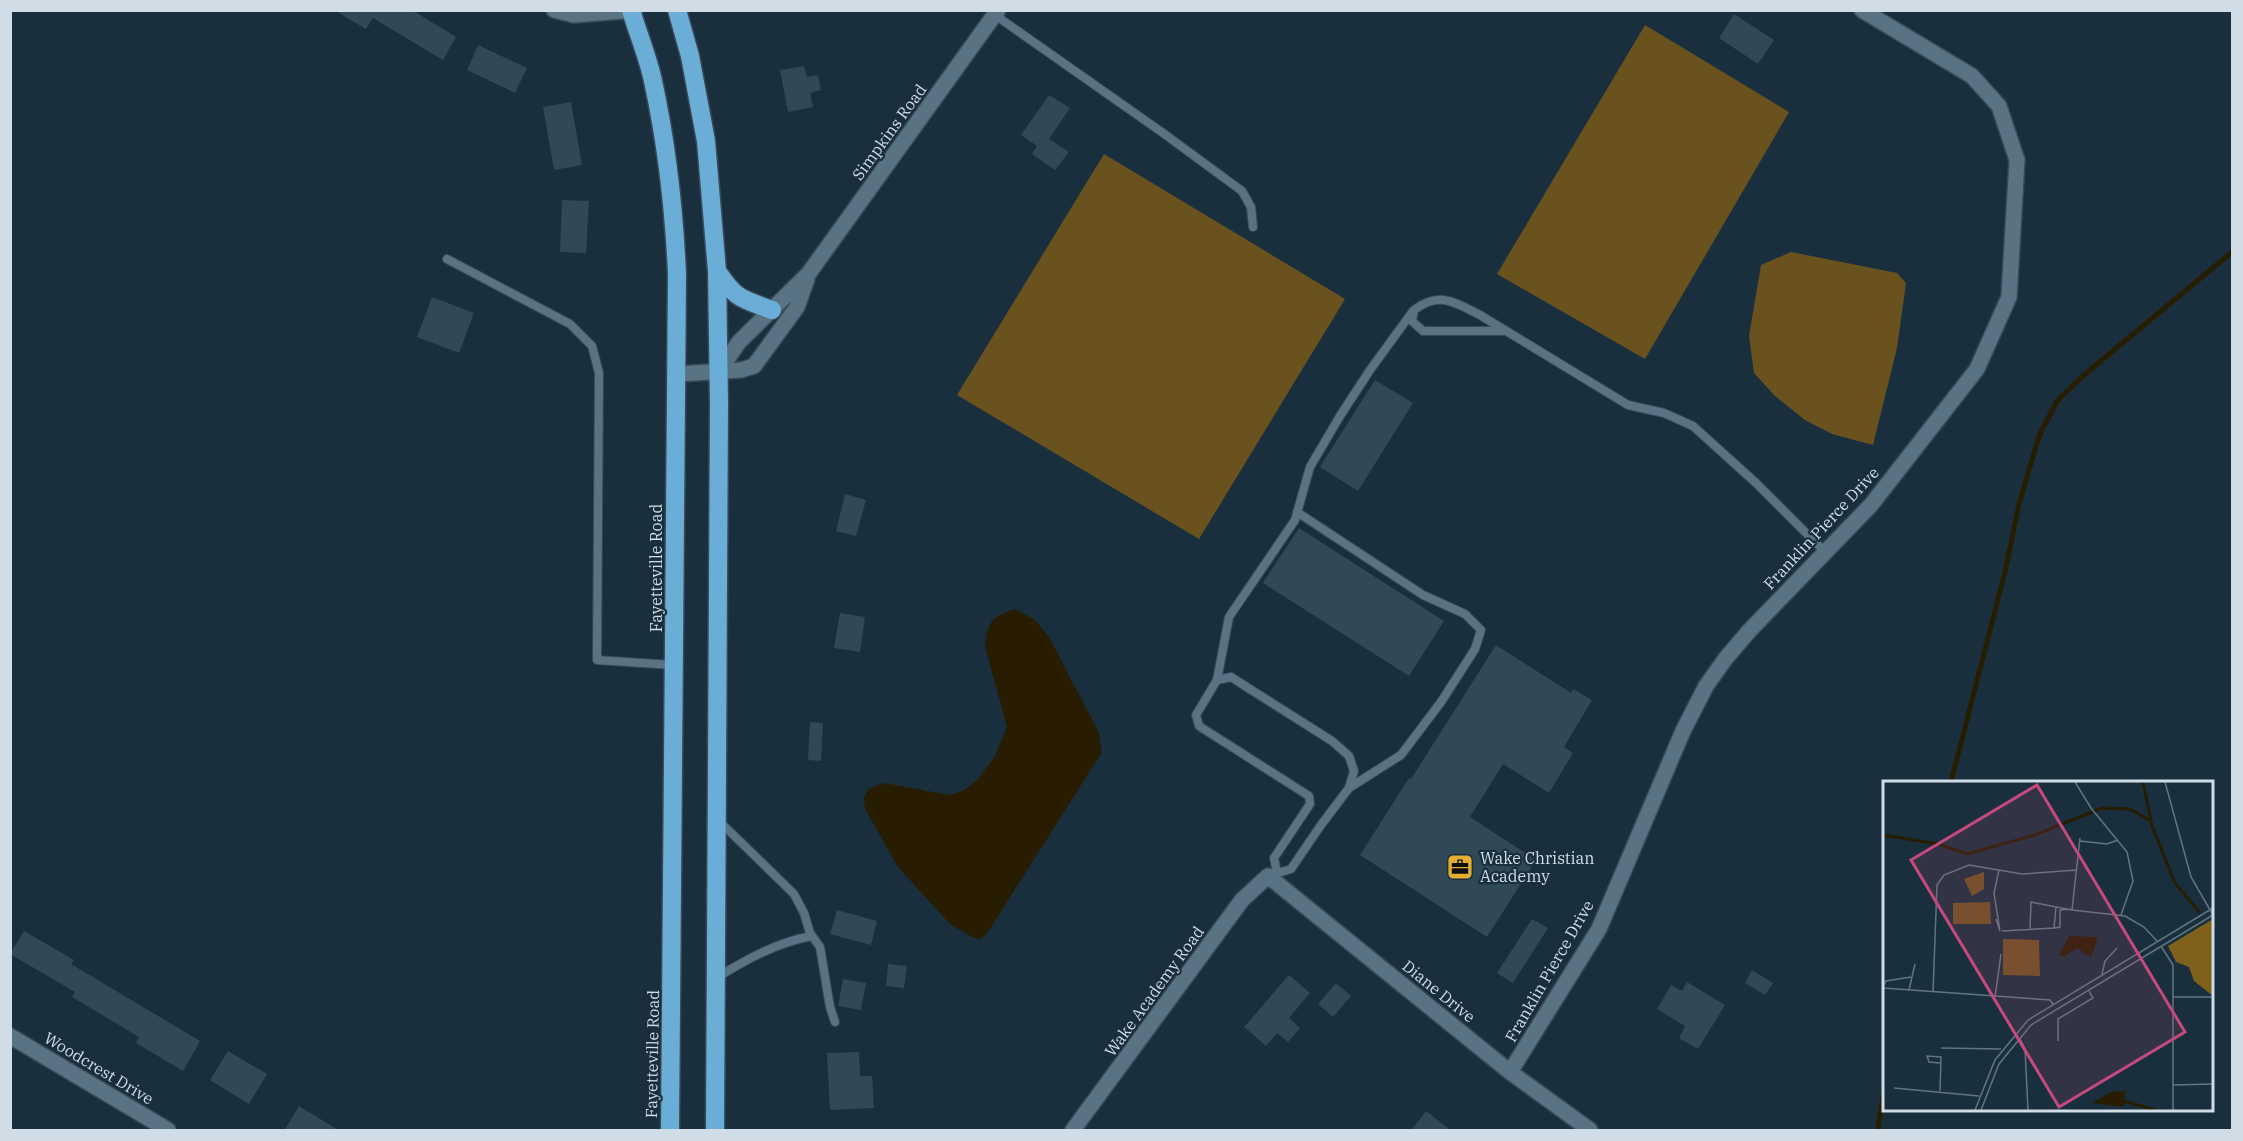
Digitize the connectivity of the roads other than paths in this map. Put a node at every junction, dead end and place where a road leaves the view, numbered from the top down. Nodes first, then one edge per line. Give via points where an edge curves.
1 (554, 10) edge
2 (677, 10) edge
3 (1862, 10) edge
4 (633, 11) edge
5 (996, 13) edge
6 (1254, 227) dead end
7 (447, 259) dead end
8 (717, 272) junction
9 (809, 273) junction
10 (772, 310) junction
11 (1414, 310) junction
12 (1506, 331) junction
13 (719, 371) junction
14 (678, 374) junction
15 (1298, 512) junction
16 (1825, 552) junction
17 (675, 665) junction
18 (1217, 680) junction
19 (1349, 788) junction
20 (717, 819) junction
21 (1272, 875) junction
22 (812, 936) junction
23 (716, 978) junction
24 (835, 1022) dead end
25 (10, 1036) edge
26 (1510, 1072) junction
27 (168, 1131) edge
28 (670, 1131) edge
29 (715, 1131) edge
30 (1073, 1131) edge
31 (1590, 1131) edge

1 - 4 street via 574,15
2 - 8 highway via 706,141
3 - 16 street, Franklin Pierce Drive via 1972,76 1999,106 2017,160 2009,297 1977,369 1871,505
4 - 14 highway, Fayetteville Road via 652,79 674,213
5 - 6 lane via 1242,191 1251,207
5 - 9 street, Simpkins Road
7 - 17 lane via 570,324 592,346 599,373 597,660
8 - 10 highway via 733,293
8 - 13 highway
9 - 10 street, Simpkins Road
9 - 13 street, Simpkins Road via 796,307 754,366
10 - 13 street, Simpkins Road via 739,342
11 - 12 lane via 1440,298 1457,303
11 - 12 lane via 1412,321 1423,331
11 - 15 lane via 1370,370 1310,468
12 - 16 lane via 1628,405 1664,413 1693,426
13 - 14 street, Simpkins Road
13 - 20 highway
14 - 17 highway, Fayetteville Road
15 - 18 lane via 1229,617
15 - 19 lane via 1423,595 1464,614 1481,630 1475,649 1401,755
16 - 26 street, Franklin Pierce Drive via 1750,630 1707,686 1683,731 1599,929
17 - 28 highway, Fayetteville Road
18 - 19 lane via 1231,677 1332,741 1349,756 1354,771
18 - 21 lane via 1196,715 1199,726 1309,796 1310,804 1274,858
19 - 21 lane via 1291,869
20 - 22 lane via 794,894
20 - 23 highway
21 - 26 street, Diane Drive
21 - 30 street, Wake Academy Road via 1242,900
22 - 23 lane via 791,940
22 - 24 lane via 820,947
23 - 29 highway
25 - 27 street, Woodcrest Drive
26 - 31 street, Diane Drive

